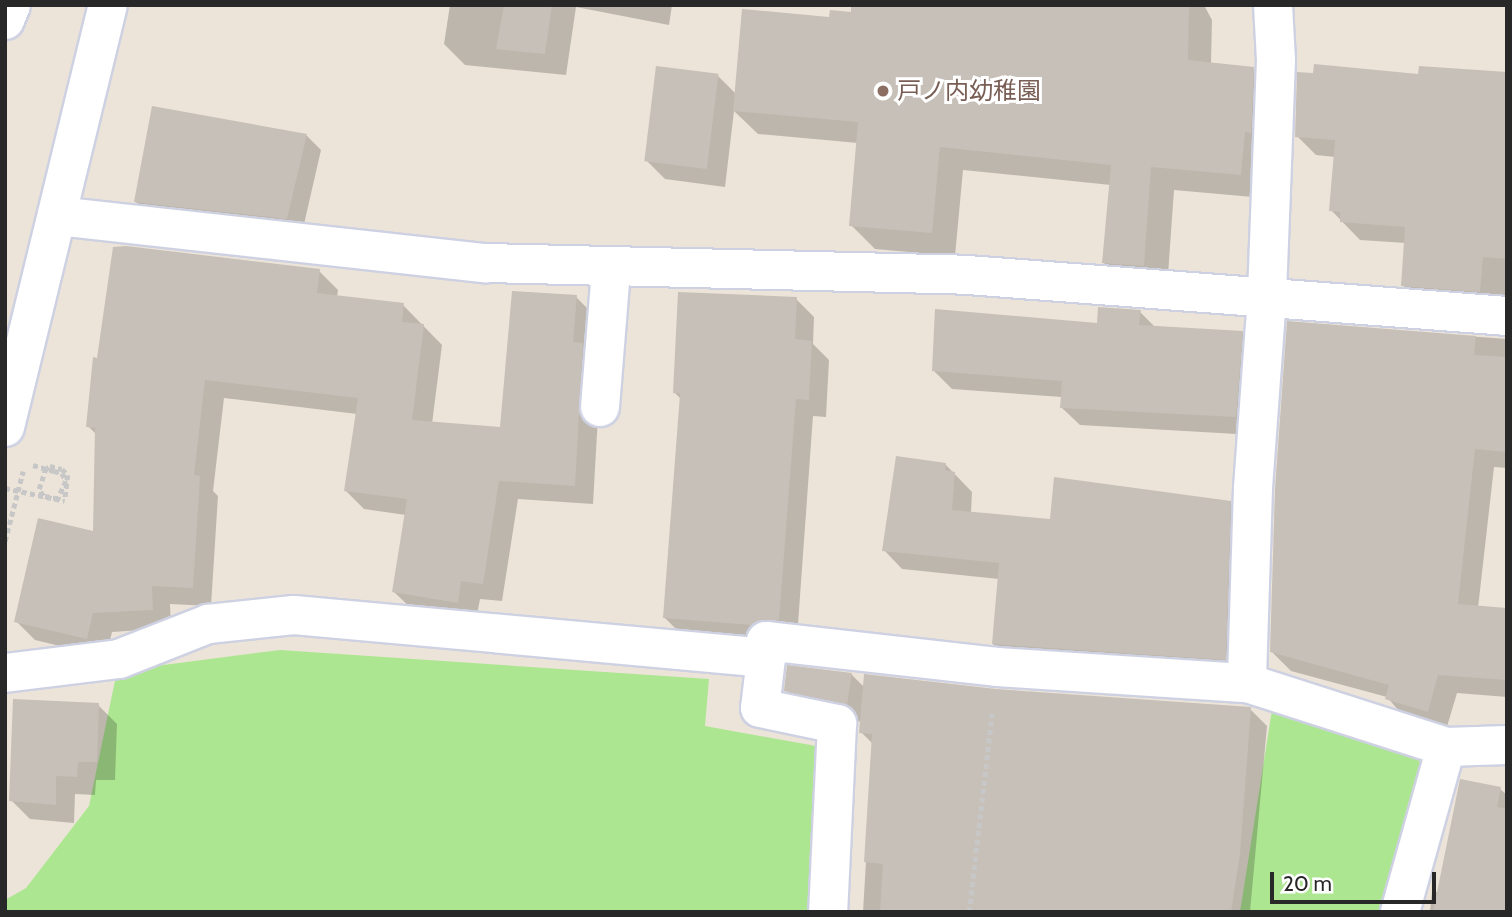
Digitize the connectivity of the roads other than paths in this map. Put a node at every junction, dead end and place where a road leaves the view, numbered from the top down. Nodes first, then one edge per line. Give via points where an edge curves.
1 (11, 5) edge
2 (108, 5) edge
3 (1273, 5) edge
4 (5, 20) edge
5 (57, 216) junction
6 (611, 269) junction
7 (1268, 297) junction
8 (1507, 316) edge
9 (600, 407) dead end
10 (5, 427) edge
11 (766, 658) junction
12 (5, 673) edge
13 (1247, 683) junction
14 (1507, 745) edge
15 (1446, 747) junction
16 (828, 912) edge
17 (1400, 912) edge

1 - 4 street
2 - 5 street
3 - 7 street via 1276,60
5 - 6 street via 486,263
5 - 10 street
6 - 7 street via 968,275
6 - 9 street
7 - 8 street
7 - 13 street via 1253,488
11 - 12 street via 294,615 208,624 119,659
11 - 13 street via 766,641 997,667
11 - 16 street via 760,708 837,724
13 - 15 street
14 - 15 street
15 - 17 street

